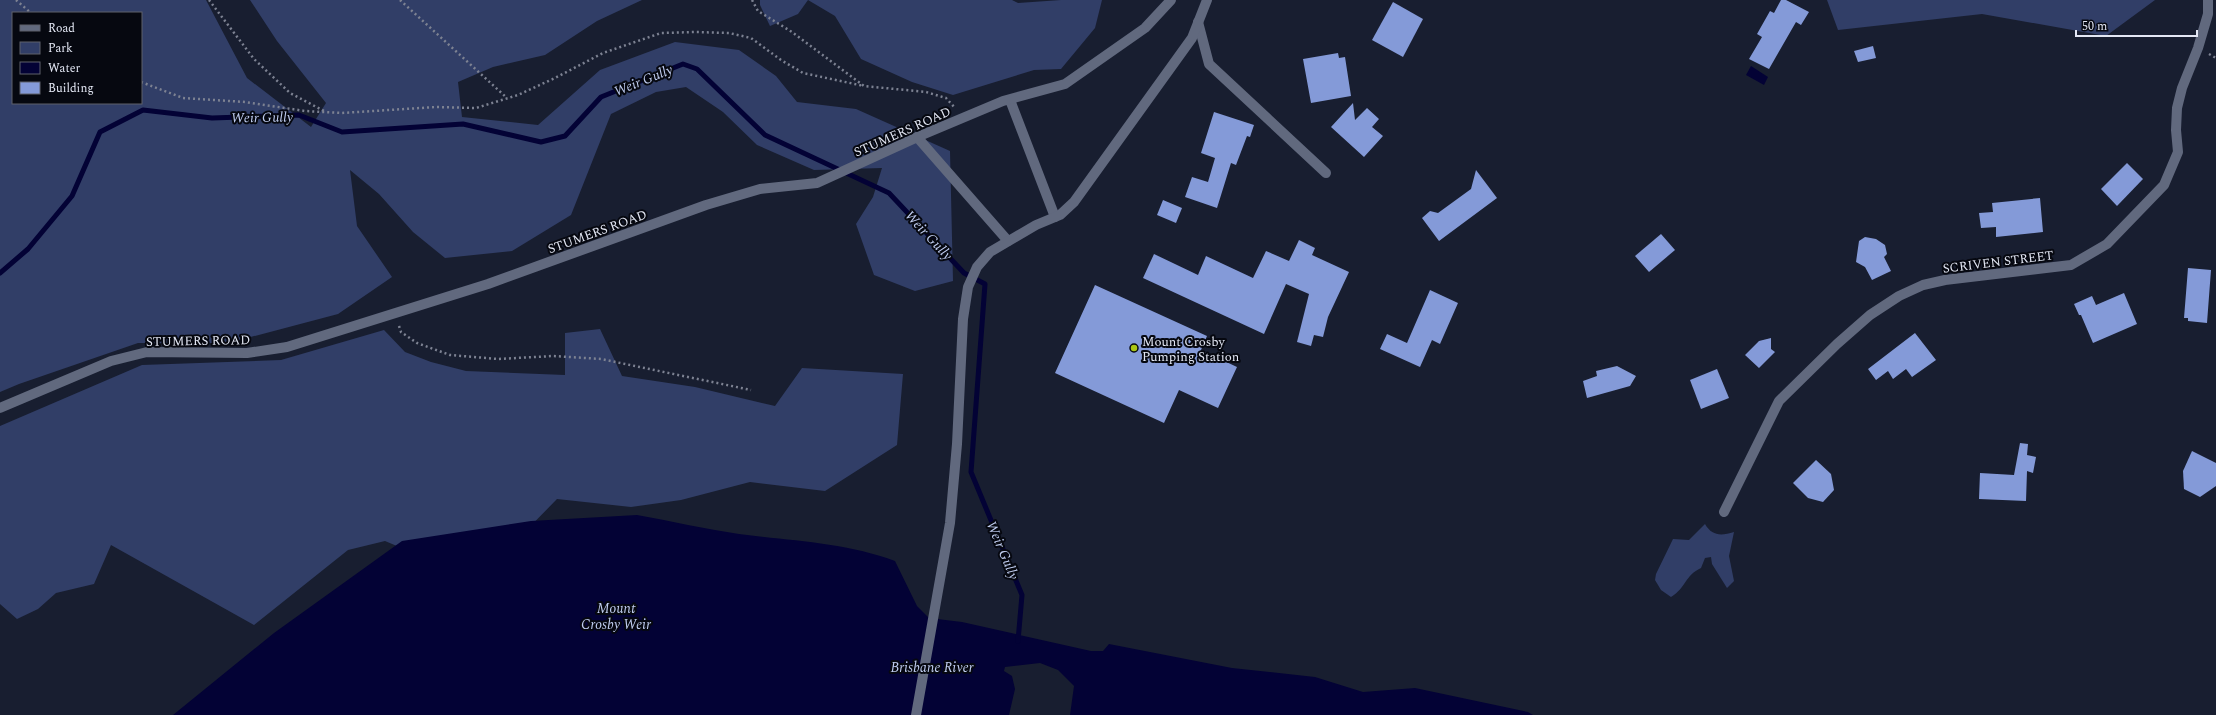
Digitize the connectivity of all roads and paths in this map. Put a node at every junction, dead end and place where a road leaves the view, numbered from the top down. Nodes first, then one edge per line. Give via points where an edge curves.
1 (16, 0) edge
2 (210, 0) edge
3 (400, 0) edge
4 (752, 0) edge
5 (1171, 0) edge
6 (1206, 0) edge
7 (2208, 0) edge
8 (30, 12) edge
9 (1198, 22) junction
10 (142, 82) edge
11 (864, 86) junction
12 (507, 98) junction
13 (1010, 100) junction
14 (327, 112) junction
15 (963, 118) junction
16 (917, 137) junction
17 (1326, 173) dead end
18 (1055, 217) junction
19 (1008, 240) junction
20 (394, 312) junction
21 (751, 390) dead end
22 (0, 408) edge
23 (1724, 512) dead end
24 (916, 715) edge

1 - 8 path
2 - 14 path via 254,59 290,92
3 - 12 path
4 - 11 path via 758,11 792,32
5 - 13 street, STUMERS ROAD via 1145,28 1065,84
6 - 9 street
7 - 23 street, SCRIVEN STREET via 2208,14 2177,108 2178,152 2164,185 2107,244 2071,265 1923,284 1870,315 1779,401
9 - 17 street via 1209,64
9 - 18 street via 1192,38 1074,202
10 - 14 path via 183,98 245,102
11 - 12 path via 804,73 781,60 752,38 729,33 661,33 603,53 555,78
11 - 15 path via 926,92 946,98
12 - 14 path via 476,108 436,107 383,112
13 - 15 street, STUMERS ROAD
13 - 18 street
15 - 16 street, STUMERS ROAD
16 - 19 street
16 - 20 street, STUMERS ROAD via 817,184 760,189 706,205 488,284
18 - 19 street
19 - 24 street via 990,252 977,267 968,287 962,319 957,444 950,523
20 - 21 path via 402,332 417,343 450,355 498,359 554,356 601,359
20 - 22 street, STUMERS ROAD via 287,347 247,353 147,352 111,361

